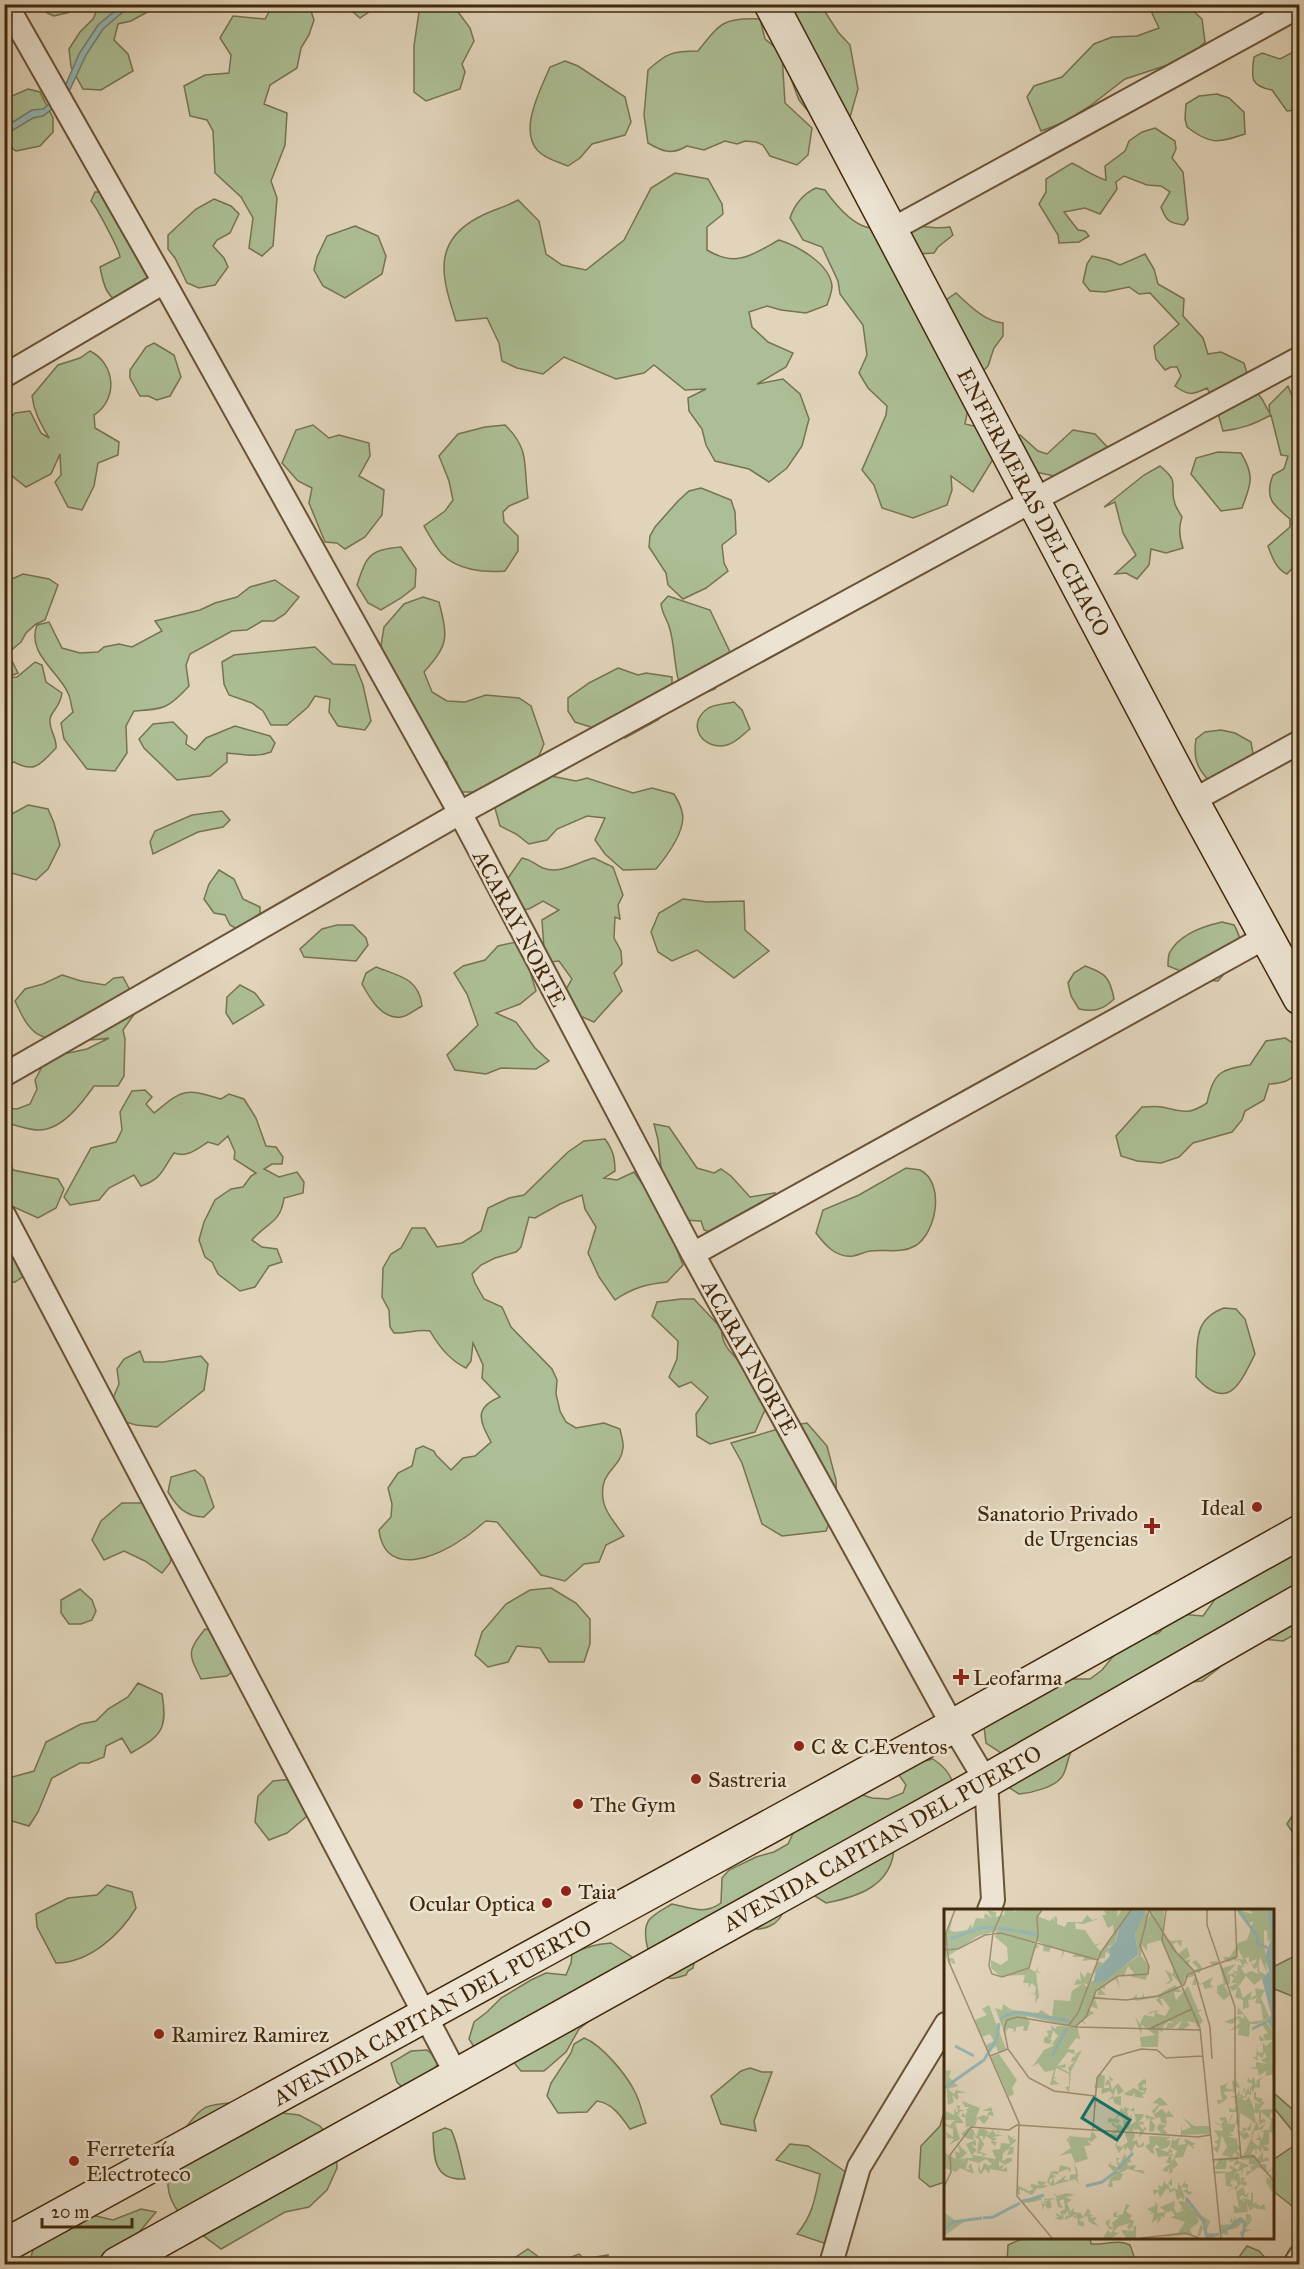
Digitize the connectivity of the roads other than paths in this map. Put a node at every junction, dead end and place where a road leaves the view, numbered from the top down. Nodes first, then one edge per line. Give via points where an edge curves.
1 (6, 4) edge
2 (771, 4) edge
3 (1299, 6) edge
4 (902, 224) dead end
5 (164, 282) junction
6 (1299, 358) edge
7 (4, 376) edge
8 (1034, 500) junction
9 (1299, 742) edge
10 (1192, 801) junction
11 (460, 813) junction
12 (1266, 937) junction
13 (1299, 998) edge
14 (4, 1076) edge
15 (4, 1215) edge
16 (693, 1254) junction
17 (1299, 1532) edge
18 (1299, 1601) edge
19 (953, 1725) junction
20 (986, 1780) junction
21 (990, 1909) edge
22 (426, 2016) junction
23 (944, 2026) edge
24 (456, 2074) junction
25 (4, 2246) edge
26 (1299, 2256) edge
27 (117, 2265) edge
28 (831, 2265) edge
29 (1295, 2265) edge

1 - 5 street, ACARAY NORTE
2 - 8 street, ENFERMERAS DEL CHACO
3 - 4 street
5 - 7 street
5 - 11 street, ACARAY NORTE
6 - 8 street
8 - 10 street, ENFERMERAS DEL CHACO
8 - 11 street
9 - 10 street
10 - 12 street, ENFERMERAS DEL CHACO
11 - 14 street
11 - 16 street, ACARAY NORTE
12 - 13 street, ENFERMERAS DEL CHACO
12 - 16 street
15 - 22 street
16 - 19 street, ACARAY NORTE
17 - 19 street, AVENIDA CAPITAN DEL PUERTO
18 - 20 street, AVENIDA CAPITAN DEL PUERTO
19 - 20 street, ACARAY NORTE
19 - 22 street, AVENIDA CAPITAN DEL PUERTO
20 - 21 street, ACARAY NORTE via 993,1900
20 - 24 street, AVENIDA CAPITAN DEL PUERTO
22 - 24 street
22 - 25 street, AVENIDA CAPITAN DEL PUERTO
23 - 28 street via 859,2167
24 - 27 street, AVENIDA CAPITAN DEL PUERTO
26 - 29 street

